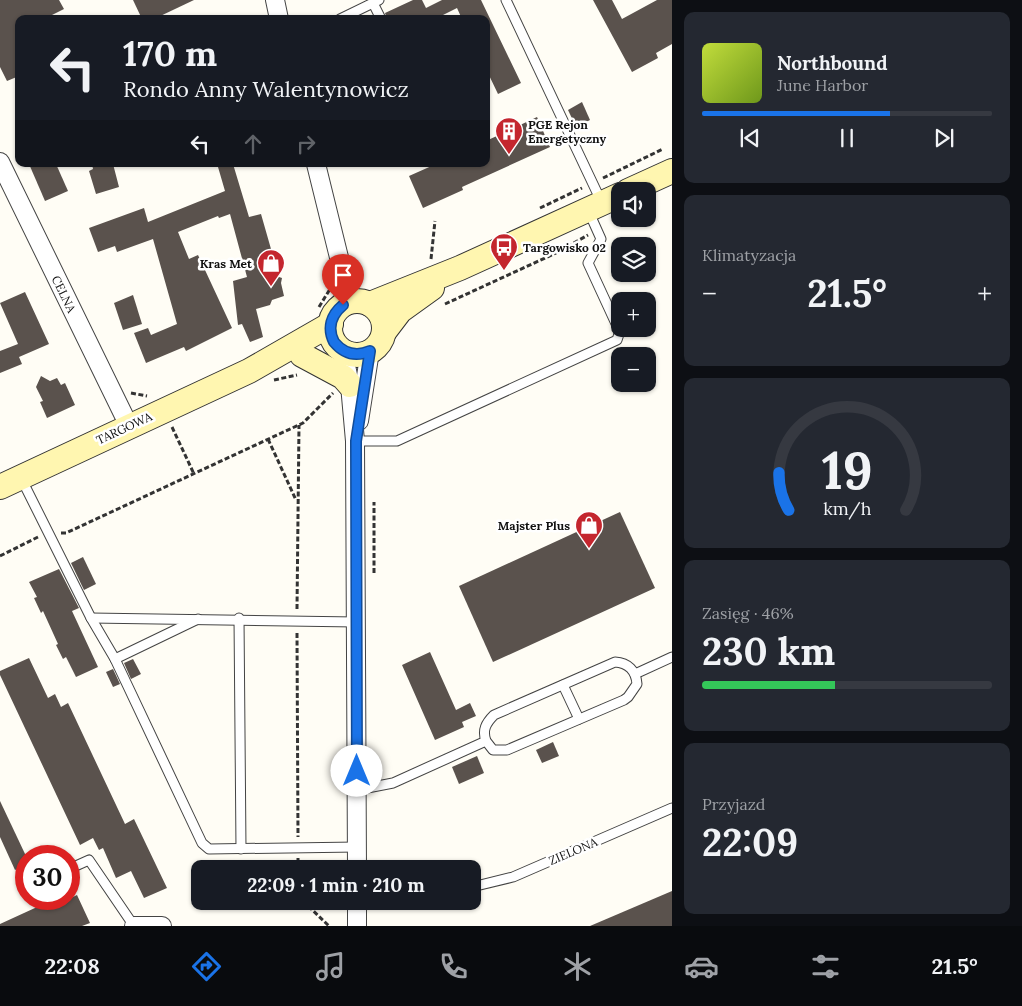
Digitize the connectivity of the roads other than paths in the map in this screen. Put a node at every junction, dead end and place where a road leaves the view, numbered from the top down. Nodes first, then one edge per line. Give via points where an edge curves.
1 (275, 0) edge
2 (506, 0) edge
3 (376, 1) edge
4 (278, 15) edge
5 (348, 15) edge
6 (380, 15) edge
7 (0, 162) edge
8 (317, 167) edge
9 (672, 171) edge
10 (648, 182) edge
11 (602, 209) edge
12 (460, 268) junction
13 (360, 303) junction
14 (323, 319) junction
15 (377, 342) junction
16 (341, 349) junction
17 (302, 355) junction
18 (249, 371) junction
19 (350, 385) junction
20 (129, 426) junction
21 (356, 441) junction
22 (10, 482) edge
23 (91, 618) junction
24 (200, 618) junction
25 (239, 618) junction
26 (356, 622) junction
27 (672, 658) edge
28 (115, 659) junction
29 (635, 674) junction
30 (563, 685) junction
31 (579, 719) junction
32 (486, 742) junction
33 (357, 790) junction
34 (672, 808) edge
35 (357, 847) junction
36 (241, 849) junction
37 (357, 860) edge
38 (80, 864) edge
39 (481, 885) edge
40 (357, 910) edge
41 (134, 926) edge
42 (162, 926) edge
43 (357, 926) edge

1 - 4 street
2 - 11 lane
3 - 5 lane
3 - 6 lane
7 - 20 street, CELNA
8 - 13 street
9 - 10 street
11 - 12 street
11 - 21 lane via 600,244 589,257 588,264 618,328 617,340 396,441
12 - 13 street
12 - 15 street via 406,306
13 - 14 street via 337,310
13 - 15 street via 383,319
14 - 16 street
14 - 18 street, TARGOWA
15 - 16 street via 356,355
15 - 21 street
16 - 17 street, TARGOWA via 322,348
16 - 19 street
17 - 18 street, TARGOWA
17 - 19 street via 343,377
18 - 20 street, TARGOWA
19 - 21 street
20 - 22 street, TARGOWA
21 - 26 street
22 - 23 lane via 48,533
23 - 24 lane
23 - 28 lane
24 - 25 lane
24 - 28 lane
25 - 26 lane
25 - 36 lane
26 - 33 street
27 - 29 lane
28 - 36 lane via 202,843 209,849
29 - 30 lane via 628,666 614,662
29 - 31 lane via 637,684 628,697
30 - 31 lane
30 - 32 lane via 494,715 485,726
31 - 32 lane via 501,751 493,750
32 - 33 lane via 393,783
33 - 35 street
34 - 39 lane, ZIELONA via 513,877
35 - 36 lane
35 - 37 street
38 - 41 lane via 89,860
40 - 43 street
41 - 42 street

